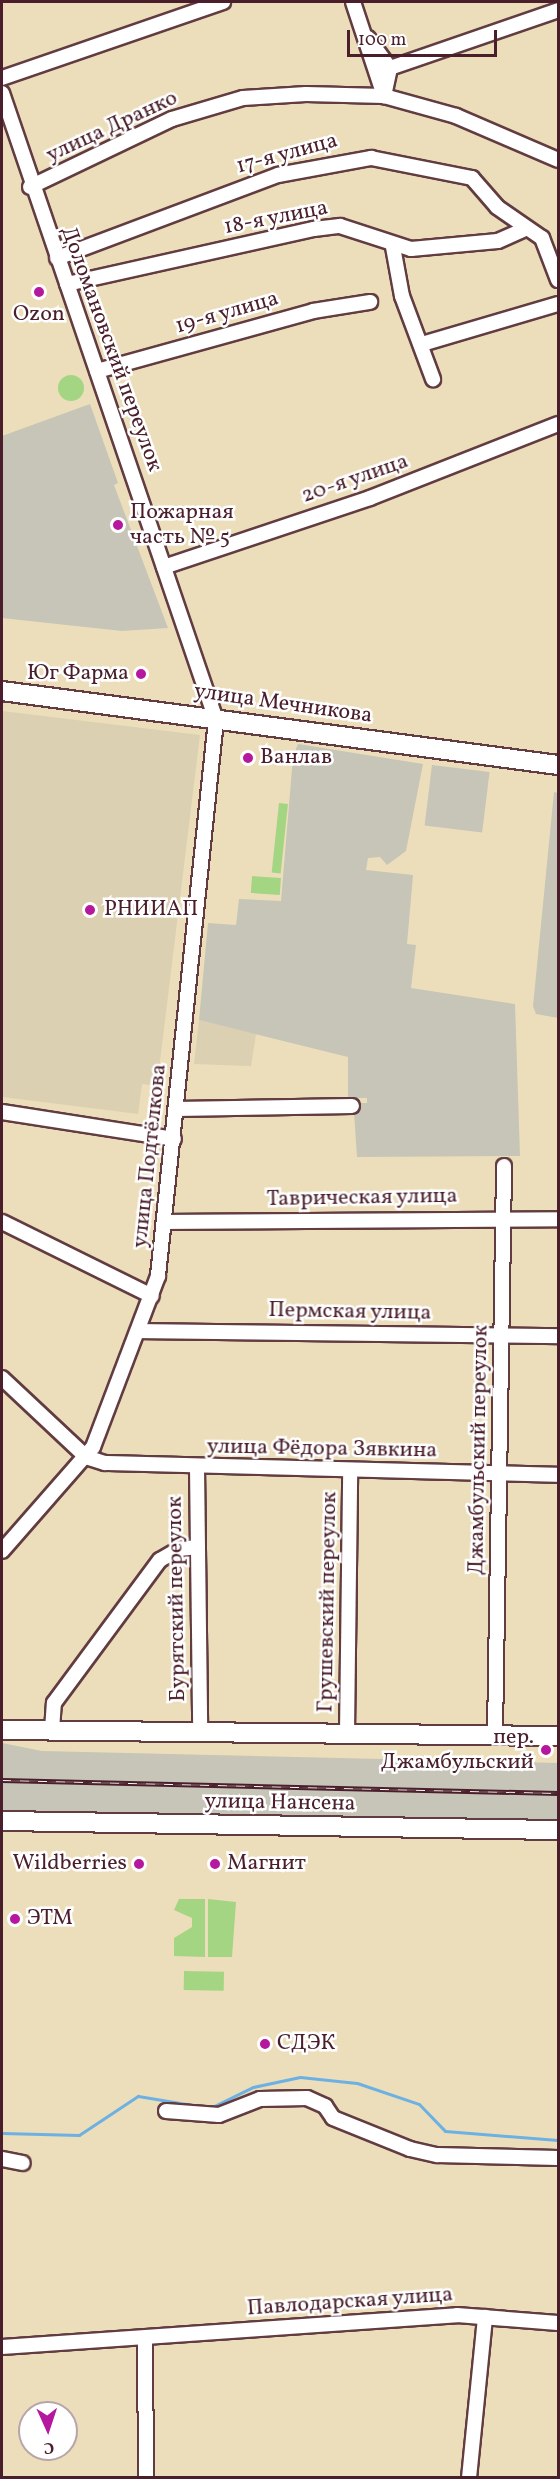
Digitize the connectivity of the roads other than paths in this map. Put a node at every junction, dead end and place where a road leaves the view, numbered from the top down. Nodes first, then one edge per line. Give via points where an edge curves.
1 (223, 2) edge
2 (353, 2) edge
3 (558, 12) edge
4 (368, 38) junction
5 (390, 68) junction
6 (2, 78) edge
7 (2, 93) edge
8 (384, 96) junction
9 (558, 160) edge
10 (30, 187) junction
11 (525, 228) junction
12 (393, 247) junction
13 (57, 258) junction
14 (558, 280) edge
15 (67, 284) junction
16 (370, 302) dead end
17 (558, 304) edge
18 (422, 344) junction
19 (97, 371) junction
20 (433, 379) dead end
21 (558, 424) edge
22 (164, 567) junction
23 (2, 691) edge
24 (216, 720) junction
25 (558, 765) edge
26 (352, 1106) dead end
27 (176, 1109) junction
28 (2, 1112) edge
29 (174, 1139) junction
30 (504, 1166) dead end
31 (504, 1217) junction
32 (558, 1219) edge
33 (2, 1222) edge
34 (167, 1222) junction
35 (152, 1296) junction
36 (141, 1331) junction
37 (502, 1335) junction
38 (558, 1336) edge
39 (2, 1378) edge
40 (86, 1456) junction
41 (197, 1467) junction
42 (350, 1472) junction
43 (500, 1474) junction
44 (558, 1475) edge
45 (198, 1547) junction
46 (2, 1551) edge
47 (2, 1730) edge
48 (51, 1730) junction
49 (200, 1731) junction
50 (347, 1733) junction
51 (495, 1735) junction
52 (558, 1736) edge
53 (2, 1821) edge
54 (558, 1830) edge
55 (166, 2111) dead end
56 (558, 2158) edge
57 (2, 2159) edge
58 (23, 2163) dead end
59 (485, 2317) junction
60 (558, 2323) edge
61 (145, 2338) junction
62 (2, 2348) edge
63 (146, 2478) edge
64 (469, 2478) edge

1 - 6 street
2 - 4 street
3 - 5 street
4 - 5 street
4 - 8 street via 367,56
5 - 8 street
7 - 10 street, Доломановский переулок
8 - 9 street, улица Дранко via 456,116
8 - 10 street, улица Дранко via 243,98 213,105 172,118
10 - 13 street, Доломановский переулок
11 - 12 street, 18-я улица via 498,241
11 - 13 street, 17-я улица via 471,178 400,160 349,158 278,175
11 - 14 street, 17-я улица via 542,238
12 - 15 street, 18-я улица via 340,226
12 - 18 street via 402,296
13 - 15 street, Доломановский переулок
15 - 19 street, Доломановский переулок
16 - 19 street, 19-я улица via 313,311
17 - 18 street
18 - 20 street
19 - 22 street, Доломановский переулок
21 - 22 street, 20-я улица via 370,498
22 - 24 street, Доломановский переулок
23 - 24 main road, улица Мечникова
24 - 25 main road, улица Мечникова
24 - 27 street, улица Подтёлкова
26 - 27 street
27 - 29 street, улица Подтёлкова
28 - 29 street
29 - 34 street, улица Подтёлкова
30 - 31 street, Джамбульский переулок
31 - 32 street, Таврическая улица
31 - 34 street, Таврическая улица
31 - 37 street, Джамбульский переулок
33 - 35 street
34 - 35 street, улица Подтёлкова
35 - 36 street, улица Подтёлкова
36 - 37 street, Пермская улица
36 - 40 street, улица Подтёлкова
37 - 38 street, Пермская улица
37 - 43 street, Джамбульский переулок
39 - 40 street
40 - 41 street, улица Фёдора Зявкина via 105,1463
40 - 46 street, улица Подтёлкова
41 - 42 street, улица Фёдора Зявкина
41 - 45 street, Бурятский переулок
42 - 43 street, улица Фёдора Зявкина
42 - 50 street, Грушевский переулок
43 - 44 street, улица Фёдора Зявкина
43 - 51 street, Джамбульский переулок
45 - 48 street via 179,1549 160,1560 54,1703
45 - 49 street, Бурятский переулок
47 - 48 main road
48 - 49 main road
49 - 50 main road
50 - 51 main road
51 - 52 main road
53 - 54 main road, улица Нансена
55 - 56 street via 219,2115 260,2099 307,2098 325,2106 333,2118 410,2149 437,2155
57 - 58 street
59 - 60 street, Павлодарская улица
59 - 61 street, Павлодарская улица via 457,2315
59 - 64 street
61 - 62 street, Павлодарская улица
61 - 63 street

